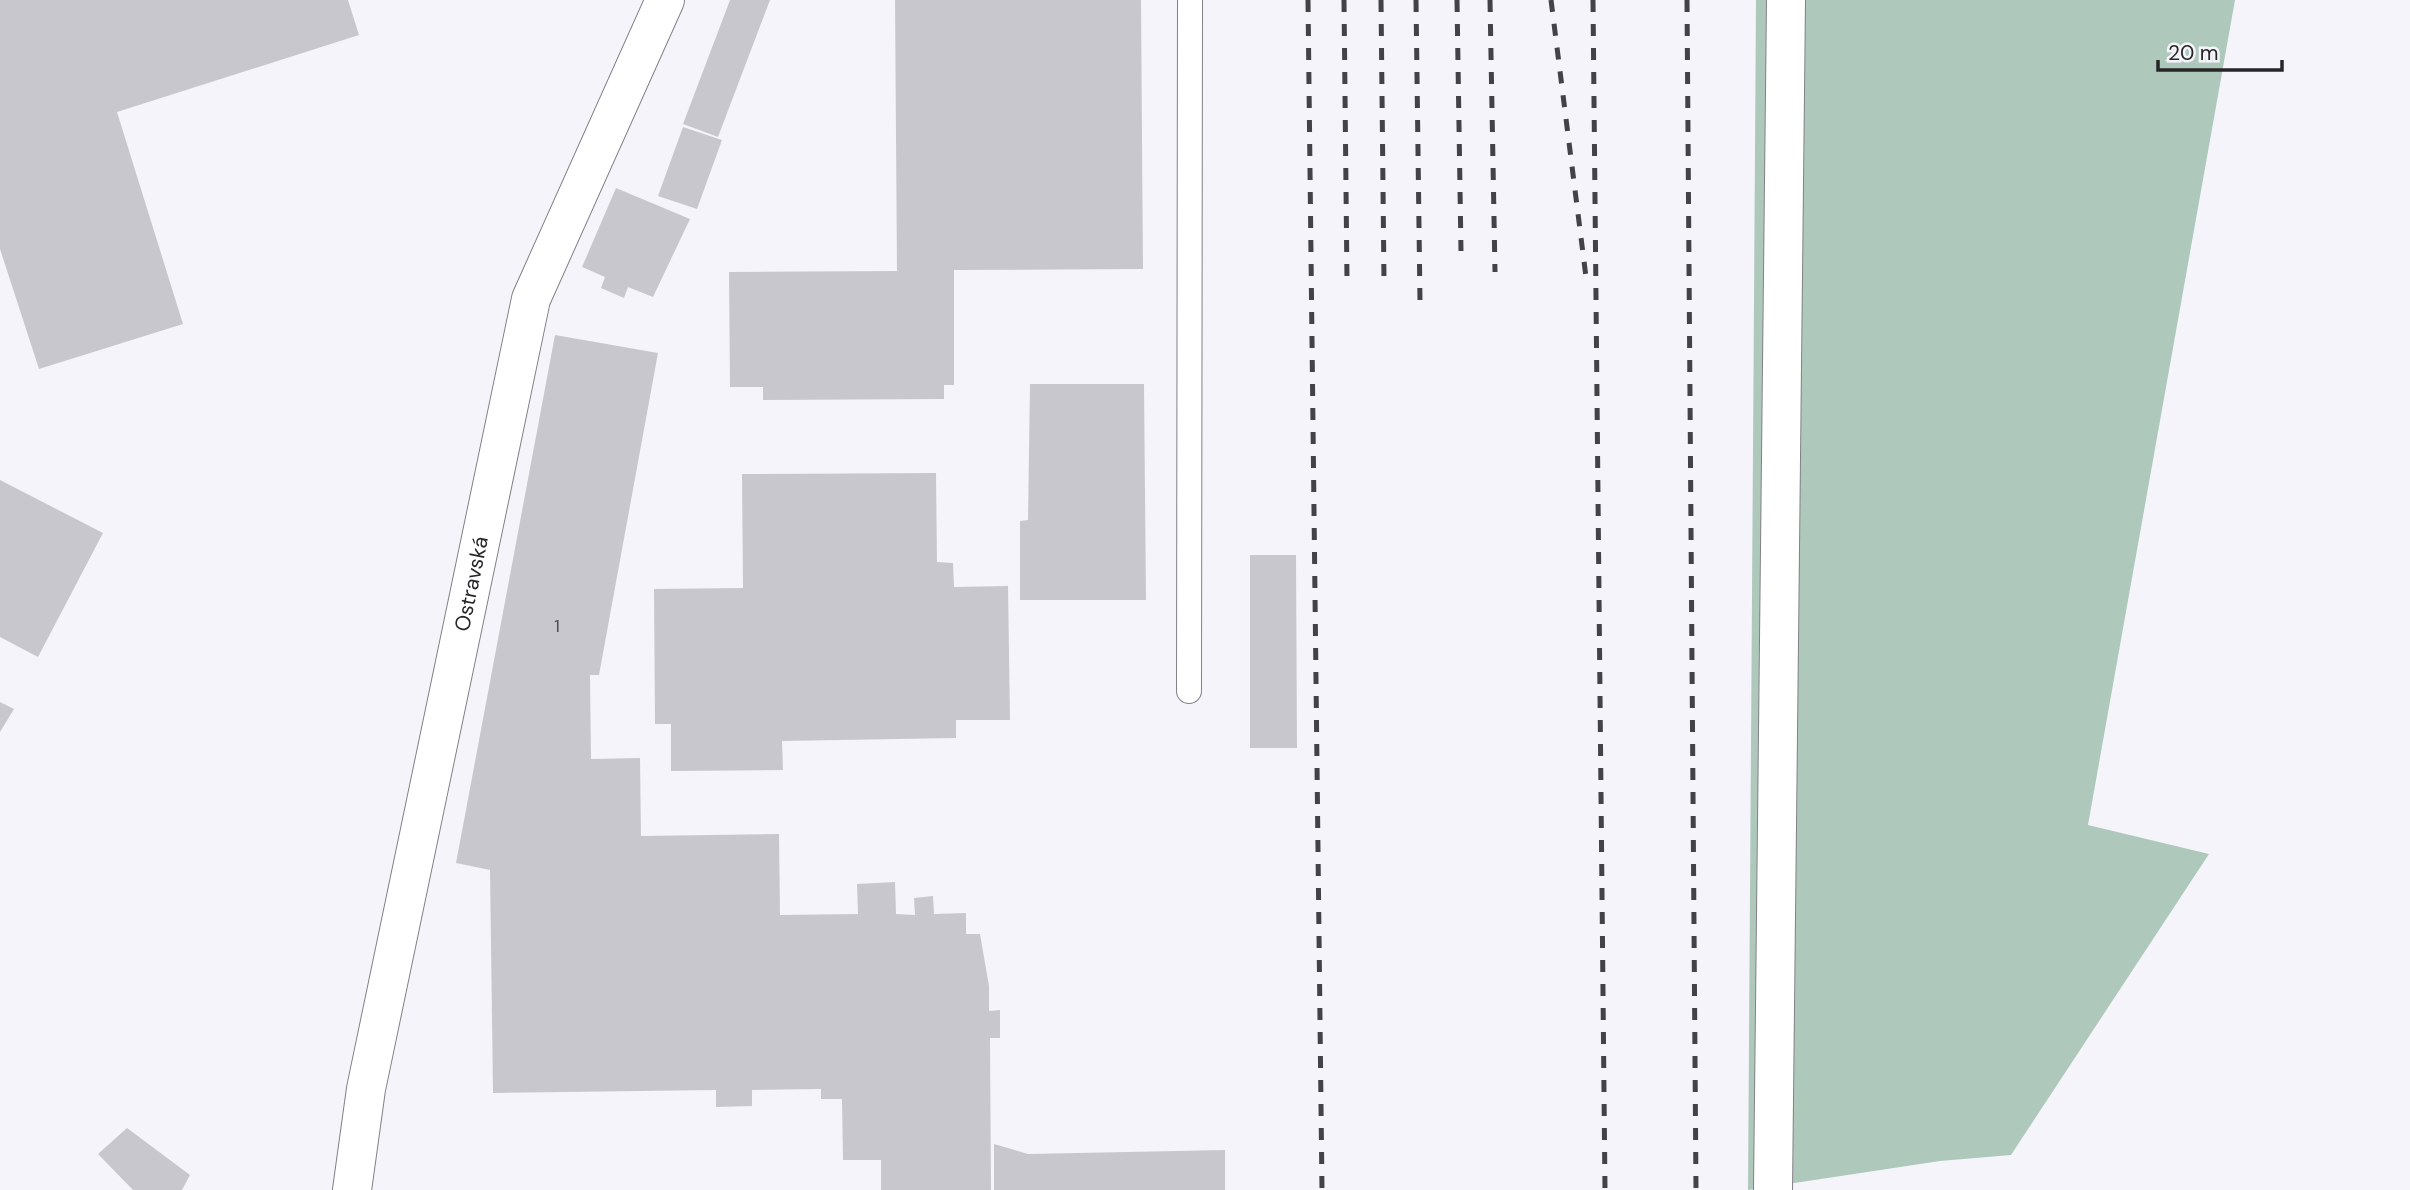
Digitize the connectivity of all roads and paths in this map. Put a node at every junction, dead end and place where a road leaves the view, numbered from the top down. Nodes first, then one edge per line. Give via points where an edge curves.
1 (665, 0) edge
2 (1190, 0) edge
3 (1786, 0) edge
4 (1189, 691) dead end
5 (352, 1190) edge
6 (1773, 1190) edge

1 - 5 street, Ostravská via 531,299 369,1076
2 - 4 lane
3 - 6 street

